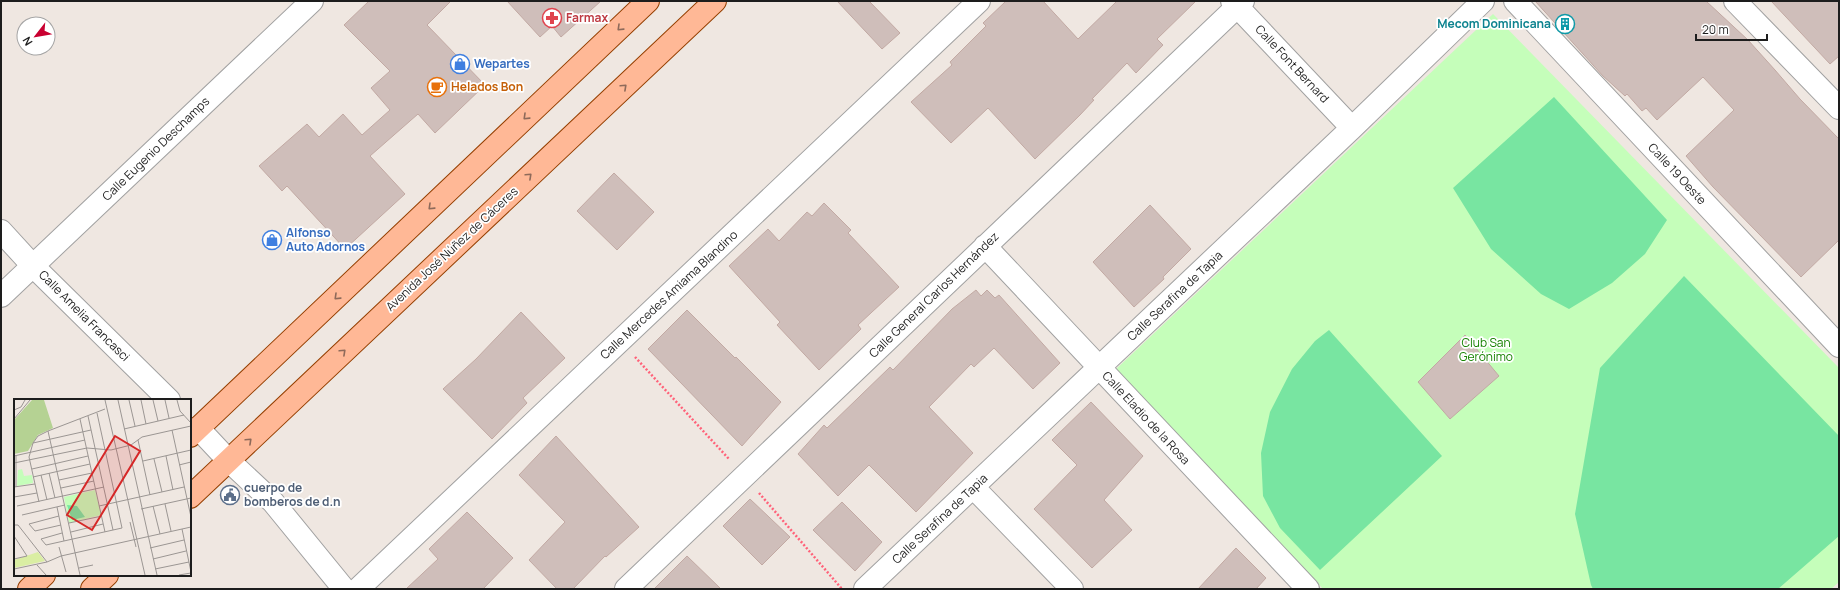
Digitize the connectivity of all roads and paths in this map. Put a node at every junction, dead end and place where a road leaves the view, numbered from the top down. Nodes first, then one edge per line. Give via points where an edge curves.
1 (312, 1) edge
2 (648, 1) edge
3 (715, 1) edge
4 (979, 1) edge
5 (1483, 1) edge
6 (1515, 1) edge
7 (1735, 1) edge
8 (1238, 3) edge
9 (1839, 108) edge
10 (1352, 128) junction
11 (1, 231) edge
12 (985, 246) junction
13 (33, 266) junction
14 (1, 296) edge
15 (1839, 346) edge
16 (1099, 368) junction
17 (169, 399) edge
18 (193, 428) edge
19 (228, 460) junction
20 (974, 486) junction
21 (191, 496) edge
22 (43, 576) edge
23 (106, 576) edge
24 (30, 589) edge
25 (92, 589) edge
26 (344, 589) edge
27 (358, 589) edge
28 (626, 589) edge
29 (865, 589) edge
30 (1072, 589) edge
31 (1308, 589) edge

1 - 13 street, Calle Eugenio Deschamps
2 -> 18 main road
19 -> 3 main road, Avenida José Núñez de Cáceres
4 - 27 street, Calle Mercedes Amiama Blandino
5 - 10 street, Calle Serafina de Tapia
6 - 15 street, Calle 19 Oeste
7 - 9 street
8 - 10 street, Calle Font Bernard
8 - 12 street, Calle General Carlos Hernández
10 - 16 street, Calle Serafina de Tapia
11 - 13 street, Calle Amelia Francasci
12 - 16 street, Calle Eladio de la Rosa
12 - 28 street, Calle General Carlos Hernández
13 - 14 street, Calle Eugenio Deschamps
13 - 17 street, Calle Amelia Francasci
16 - 20 street, Calle Serafina de Tapia
16 - 31 street, Calle Eladio de la Rosa
18 - 19 street
19 - 21 main road, Avenida José Núñez de Cáceres
19 - 26 street via 273,502
20 - 29 street, Calle Serafina de Tapia
20 - 30 street
22 - 24 main road
23 - 25 main road

